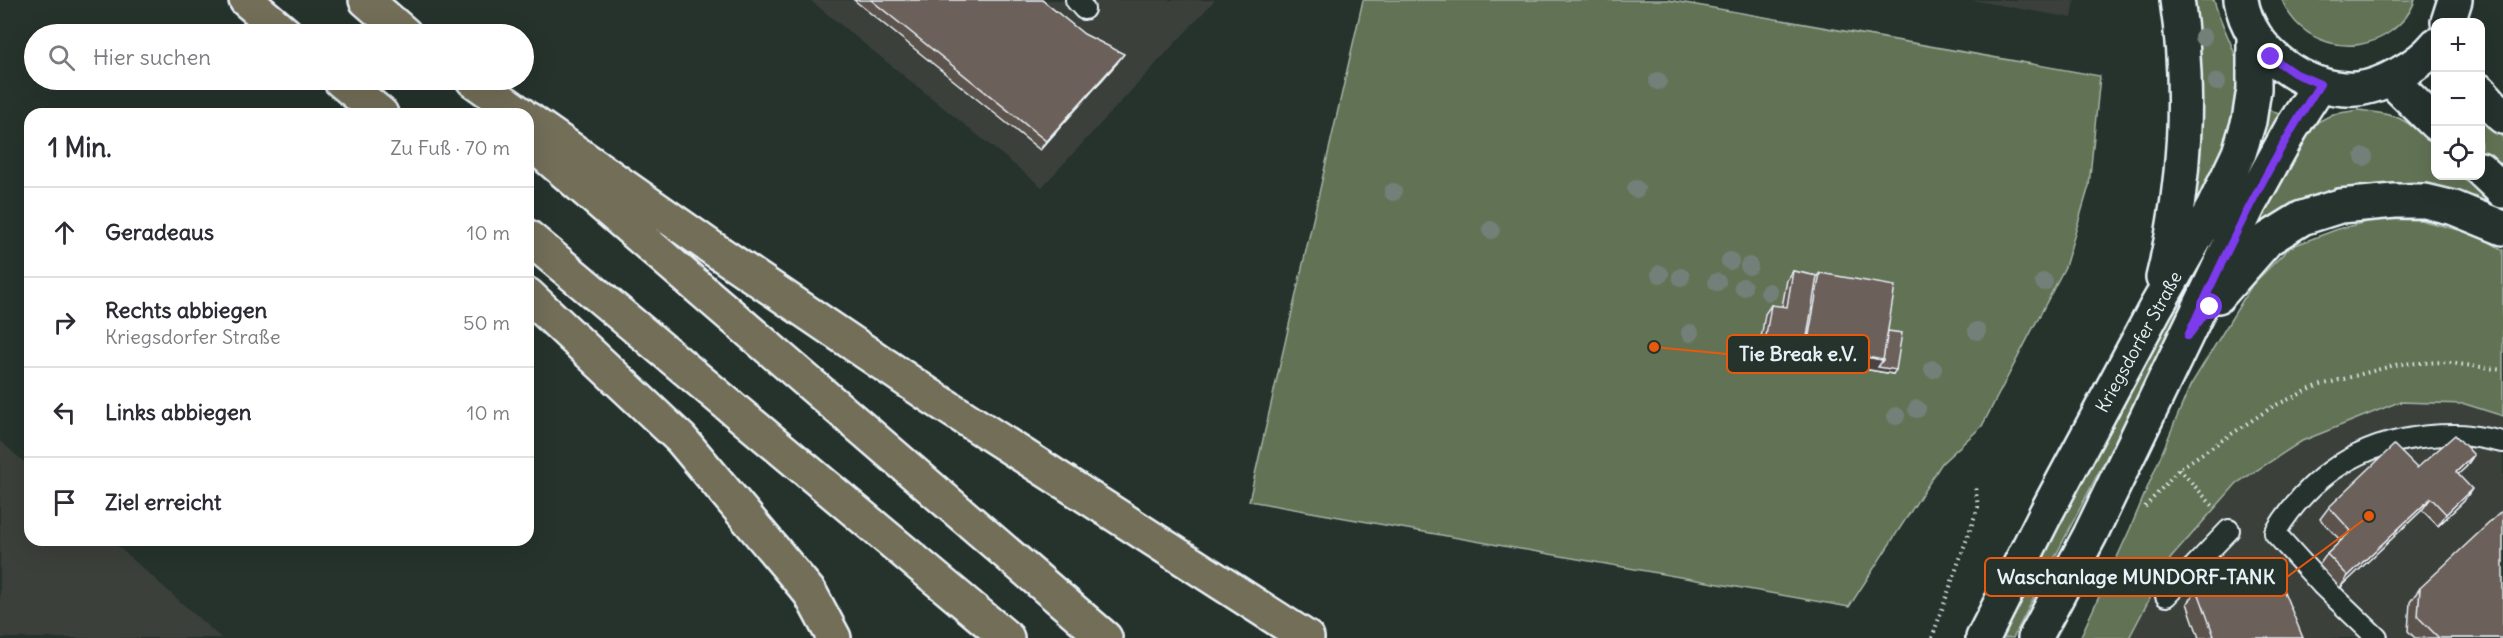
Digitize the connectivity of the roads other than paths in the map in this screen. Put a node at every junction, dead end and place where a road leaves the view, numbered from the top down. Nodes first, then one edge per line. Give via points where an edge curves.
1 (2177, 0) edge
2 (2241, 0) edge
3 (2456, 0) edge
4 (2449, 18) edge
5 (2454, 18) edge
6 (2254, 35) junction
7 (2431, 50) edge
8 (2390, 79) junction
9 (2320, 84) junction
10 (329, 90) edge
11 (352, 90) edge
12 (469, 90) edge
13 (487, 90) edge
14 (2485, 96) edge
15 (346, 108) edge
16 (374, 108) edge
17 (490, 108) edge
18 (513, 108) edge
19 (2503, 117) edge
20 (2431, 119) edge
21 (534, 123) edge
22 (534, 145) edge
23 (2485, 173) edge
24 (2503, 191) edge
25 (2503, 228) edge
26 (534, 242) edge
27 (534, 301) edge
28 (2155, 309) junction
29 (2188, 336) junction
30 (2503, 442) edge
31 (2465, 453) edge
32 (2224, 522) road end
33 (2166, 596) dead end
34 (834, 638) edge
35 (1007, 638) edge
36 (1105, 638) edge
37 (1307, 638) edge
38 (1983, 638) edge
39 (2035, 638) edge
40 (2377, 638) edge

1 - 28 main road via 2186,75 2179,186
2 - 6 main road
3 - 4 main road
3 - 5 main road
6 - 9 main road via 2271,57
6 - 28 main road, Kriegsdorfer Straße via 2254,89 2239,153 2213,208
7 - 8 main road
8 - 9 main road via 2357,89
8 - 20 main road
9 - 29 main road, Kriegsdorfer Straße via 2249,206
10 - 15 highway
11 - 16 highway
12 - 17 highway
13 - 18 highway
14 - 19 main road
21 - 37 highway via 920,389
22 - 36 highway
23 - 24 main road
25 - 29 main road via 2425,201 2340,206 2302,218 2268,239
26 - 35 highway
27 - 34 highway via 681,439 810,593
28 - 38 main road, Kriegsdorfer Straße
29 - 39 main road, Kriegsdorfer Straße
30 - 31 lane
30 - 40 lane via 2458,435 2402,438 2372,448 2326,473 2290,508 2275,533
32 - 33 lane

